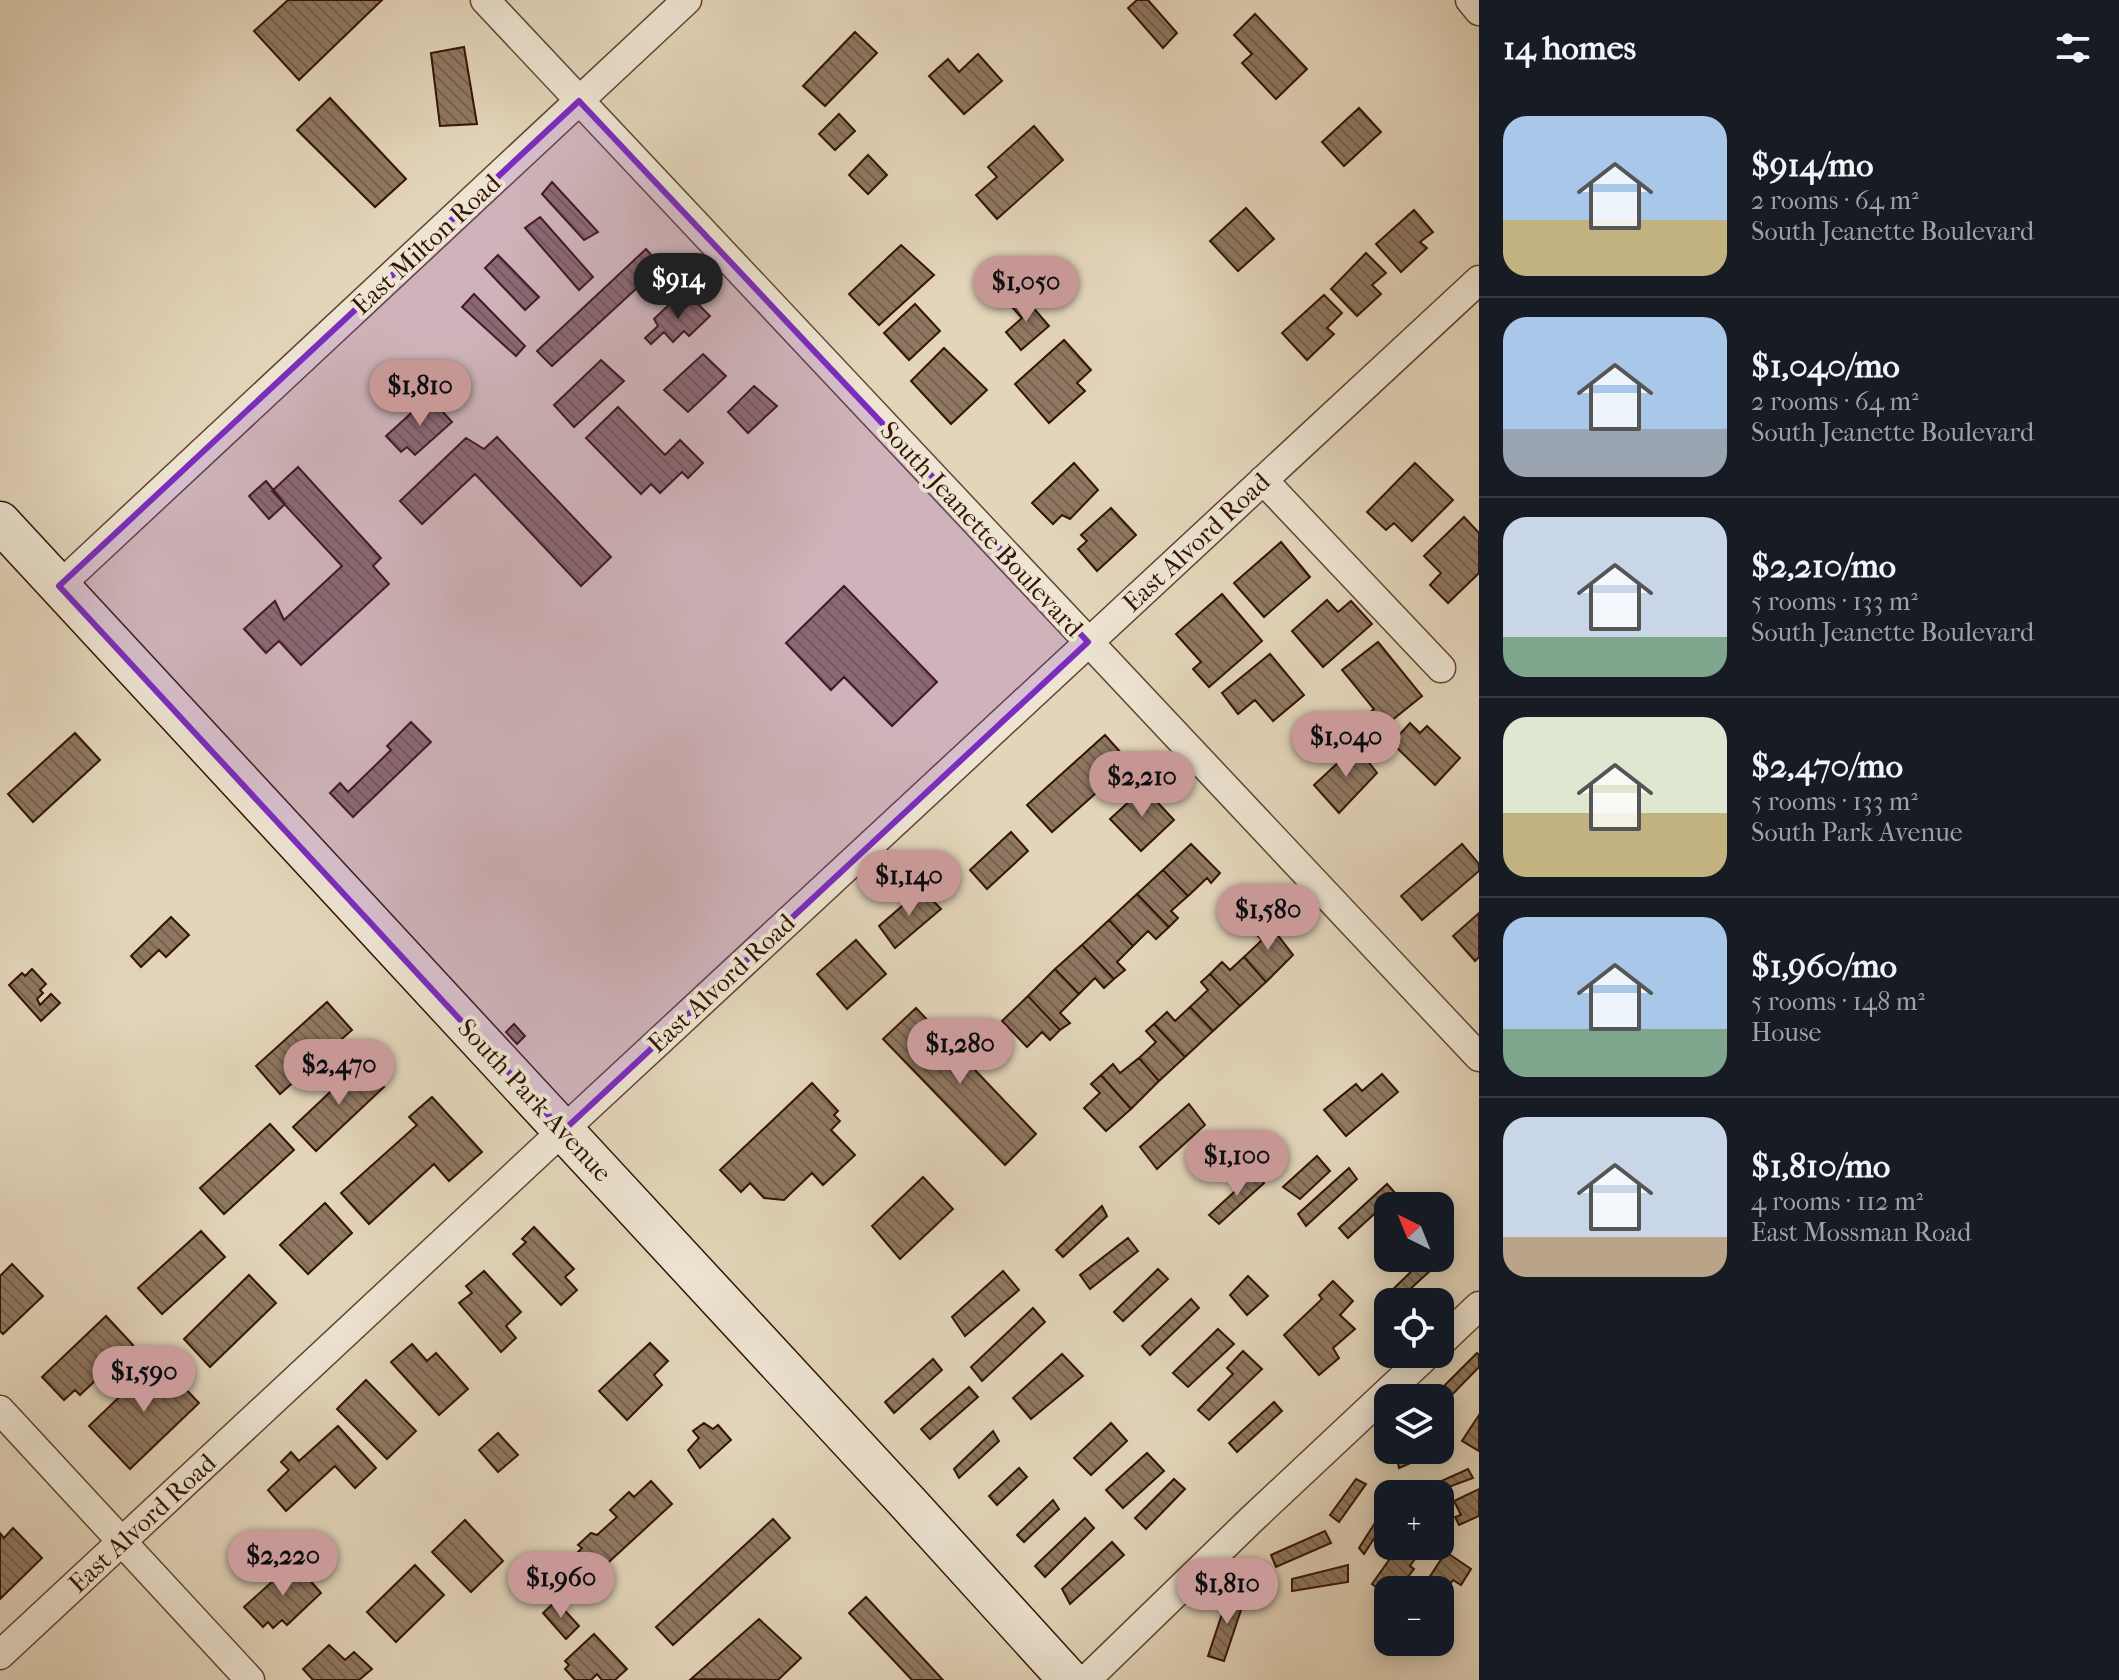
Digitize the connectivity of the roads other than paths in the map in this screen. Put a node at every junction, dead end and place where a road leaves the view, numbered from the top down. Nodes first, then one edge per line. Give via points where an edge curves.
1 (485, 0) edge
2 (687, 0) edge
3 (1470, 0) edge
4 (1479, 11) edge
5 (579, 101) junction
6 (1479, 280) edge
7 (1263, 480) junction
8 (0, 522) edge
9 (59, 586) junction
10 (1088, 642) junction
11 (1441, 668) dead end
12 (1479, 1057) edge
13 (563, 1131) junction
14 (1479, 1306) edge
15 (1454, 1330) edge
16 (1413, 1368) edge
17 (0, 1410) edge
18 (122, 1542) junction
19 (0, 1655) edge
20 (250, 1680) edge
21 (1069, 1680) edge
22 (1086, 1680) edge

1 - 5 street, South Jeanette Boulevard
2 - 5 street, East Milton Road
3 - 4 street
5 - 9 street, East Milton Road
5 - 10 street, South Jeanette Boulevard
6 - 7 street, East Alvord Road
7 - 10 street, East Alvord Road
7 - 11 street
8 - 9 main road, South Park Avenue
9 - 13 main road, South Park Avenue
10 - 12 street, South Jeanette Boulevard
10 - 13 street, East Alvord Road
13 - 18 street, East Alvord Road
13 - 21 main road, South Park Avenue
14 - 15 street
16 - 22 street
17 - 18 street
18 - 19 street, East Alvord Road
18 - 20 street

